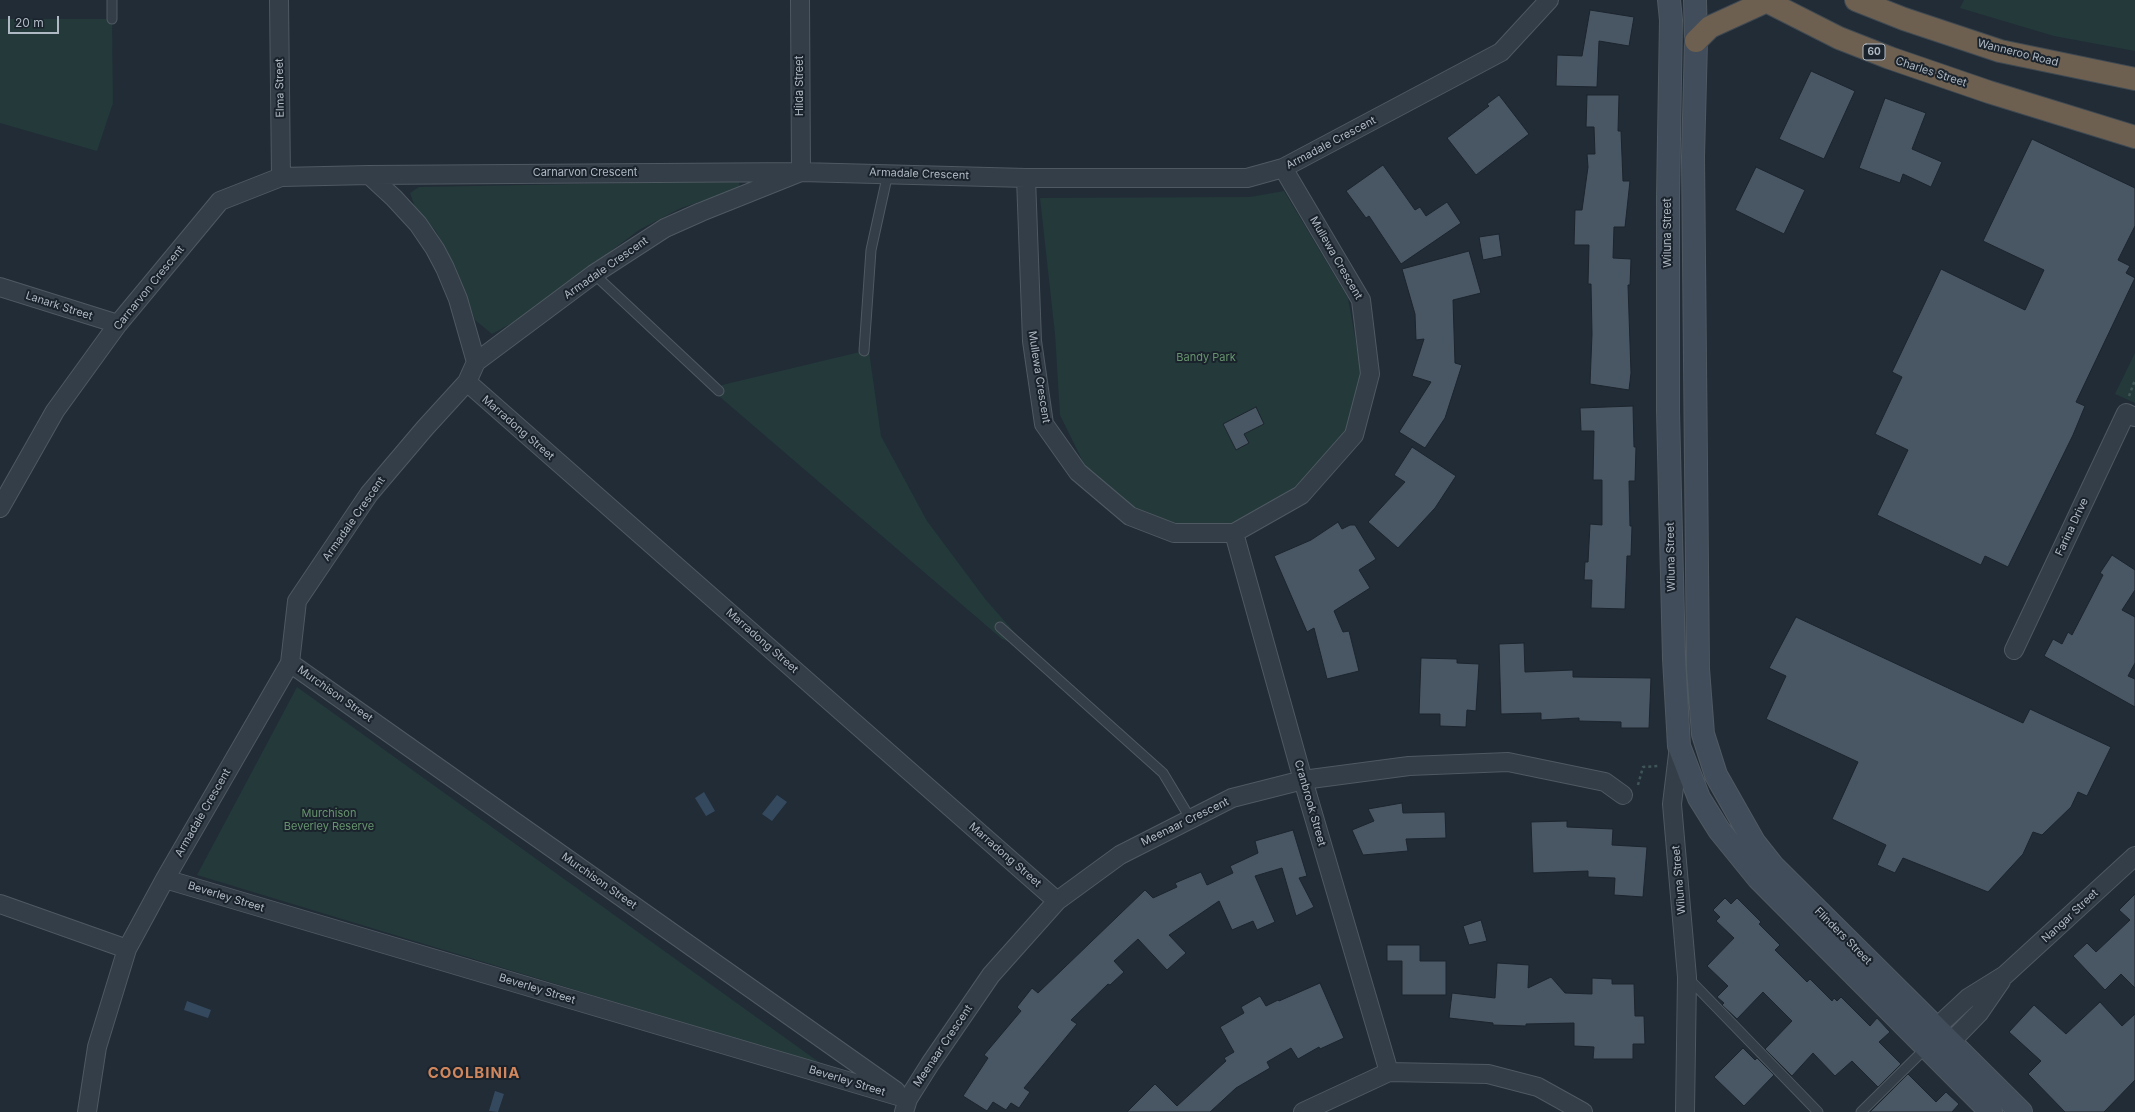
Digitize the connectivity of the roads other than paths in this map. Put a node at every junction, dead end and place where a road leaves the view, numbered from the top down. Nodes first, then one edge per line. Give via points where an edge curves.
1 (112, 0) edge
2 (279, 0) edge
3 (800, 0) edge
4 (1549, 0) edge
5 (1669, 0) edge
6 (1696, 0) edge
7 (1856, 0) edge
8 (1765, 1) edge
9 (112, 19) dead end
10 (1696, 40) junction
11 (2131, 76) edge
12 (2135, 136) edge
13 (1283, 168) junction
14 (801, 172) junction
15 (888, 173) junction
16 (369, 175) junction
17 (281, 177) junction
18 (1026, 178) junction
19 (1668, 265) junction
20 (1694, 265) junction
21 (594, 274) junction
22 (0, 287) edge
23 (118, 324) junction
24 (864, 351) dead end
25 (476, 362) junction
26 (467, 382) junction
27 (719, 391) dead end
28 (2135, 417) edge
29 (0, 508) edge
30 (1234, 533) junction
31 (1000, 627) dead end
32 (2014, 650) dead end
33 (290, 662) junction
34 (1679, 746) junction
35 (1303, 780) junction
36 (1623, 795) road end
37 (1190, 818) junction
38 (2135, 856) edge
39 (165, 879) junction
40 (1057, 901) junction
41 (0, 904) edge
42 (128, 949) junction
43 (1687, 977) junction
44 (1934, 1043) junction
45 (1390, 1072) junction
46 (906, 1106) edge
47 (87, 1112) edge
48 (1303, 1112) edge
49 (1583, 1112) edge
50 (1685, 1112) edge
51 (1818, 1112) edge
52 (1861, 1112) edge
53 (1991, 1112) edge
54 (2021, 1112) edge

1 - 9 lane
2 - 17 street, Elma Street
3 - 14 street, Hilda Street
4 - 13 street, Armadale Crescent via 1501,52
5 - 19 main road, Wiluna Street via 1671,20
6 - 10 main road
7 - 11 highway, Wanneroo Road via 2000,51
8 - 10 highway via 1710,27
8 - 12 highway, Charles Street / 60 via 1839,38 1890,58 1989,92
10 - 20 main road
13 - 18 street, Armadale Crescent via 1247,178
13 - 30 street, Mullewa Crescent via 1361,300 1370,374 1354,435 1301,496
14 - 15 street, Armadale Crescent
14 - 16 street, Carnarvon Crescent
14 - 21 street, Armadale Crescent via 665,228
15 - 18 street, Armadale Crescent
15 - 24 lane via 871,250
16 - 17 street, Carnarvon Crescent
16 - 25 street via 418,224 435,249 458,299
17 - 23 street, Carnarvon Crescent via 220,201
18 - 30 street, Mullewa Crescent via 1032,341 1044,424 1078,472 1130,516 1174,533
19 - 20 main road
19 - 34 main road, Wiluna Street via 1673,643
20 - 44 main road, Flinders Street via 1698,669 1703,734 1716,775 1754,842
21 - 25 street, Armadale Crescent
21 - 27 lane
22 - 23 street, Lanark Street
23 - 29 street, Carnarvon Crescent via 54,411
25 - 26 street, Armadale Crescent
26 - 33 street, Armadale Crescent via 369,494 297,601
26 - 40 street, Marradong Street
28 - 32 street, Farina Drive via 2126,413
30 - 35 street, Cranbrook Street
31 - 37 lane via 1163,773
33 - 39 street, Armadale Crescent
33 - 46 street, Murchison Street
34 - 43 street, Wiluna Street via 1672,804
34 - 44 main road, Flinders Street via 1700,798 1719,830 1758,878
35 - 36 street, Meenaar Crescent via 1409,766 1508,762 1604,782
35 - 37 street, Meenaar Crescent via 1232,798
35 - 45 street, Cranbrook Street
37 - 40 street, Meenaar Crescent via 1120,854
38 - 44 street, Nangar Street via 2005,976 1968,998
39 - 42 street, Armadale Crescent
39 - 46 street, Beverley Street
40 - 46 street, Meenaar Crescent via 991,975
41 - 42 street
42 - 47 street, Armadale Crescent via 97,1046
43 - 50 street, Wiluna Street
43 - 51 lane
44 - 52 lane
44 - 53 main road, Flinders Street
44 - 54 main road, Flinders Street
45 - 48 street
45 - 49 street via 1488,1074 1538,1087

